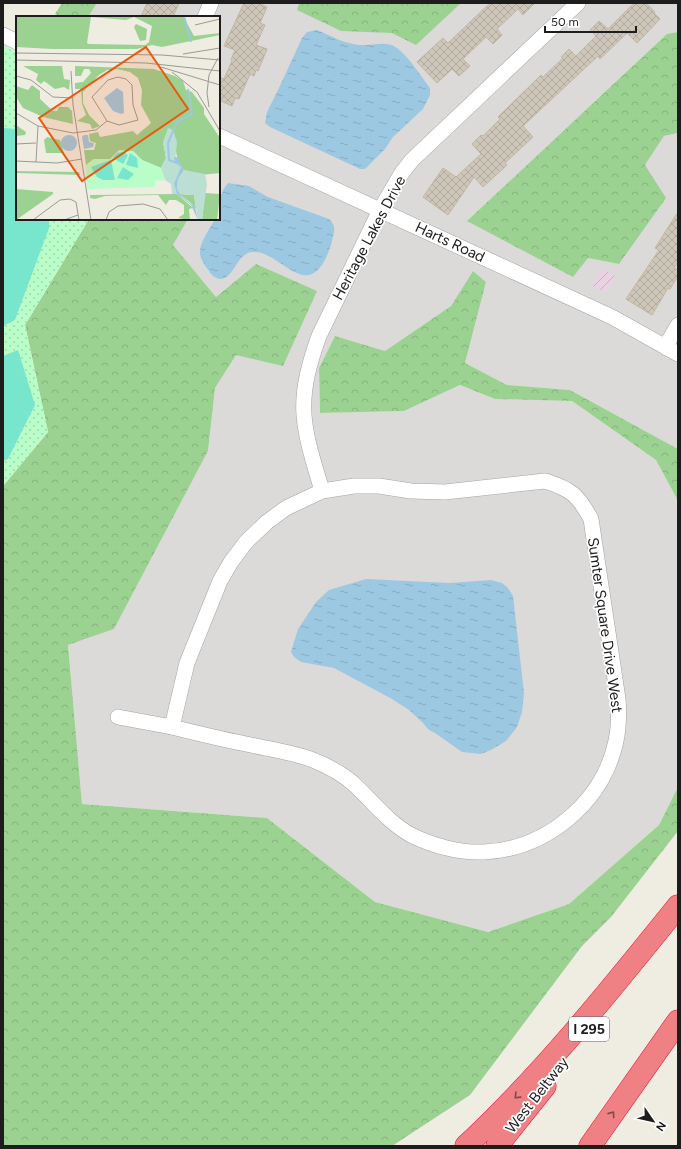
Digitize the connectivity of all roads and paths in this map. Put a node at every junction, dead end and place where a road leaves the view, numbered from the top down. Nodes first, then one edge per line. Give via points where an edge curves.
1 (210, 3) edge
2 (578, 3) edge
3 (205, 16) edge
4 (3, 35) edge
5 (16, 42) edge
6 (220, 136) edge
7 (380, 210) junction
8 (678, 325) edge
9 (672, 350) edge
10 (322, 491) junction
11 (118, 717) dead end
12 (172, 727) junction
13 (678, 906) edge
14 (678, 909) edge
15 (678, 1021) edge
16 (466, 1146) edge
17 (497, 1146) edge
18 (590, 1146) edge

1 - 3 street
2 - 7 street, Heritage Lakes Drive via 412,160
4 - 5 street
6 - 7 street, Harts Road
7 - 9 street, Harts Road via 612,317
7 - 10 street, Heritage Lakes Drive via 319,336 305,384 304,414
8 - 9 street
10 - 12 street, Sumter Square Drive West via 286,508 267,522 246,542 231,562 220,581 187,663
10 - 12 street, Sumter Square Drive West via 354,486 379,486 445,492 545,481 573,493 584,505 591,519 619,718 616,741 595,790 583,806 559,827 536,839 511,848 484,852 461,851 411,834 392,822 336,771 312,760
11 - 12 street, Sumter Square Drive West
13 -> 16 highway via 523,1091
14 - 17 highway, West Beltway / I 295
18 -> 15 highway

